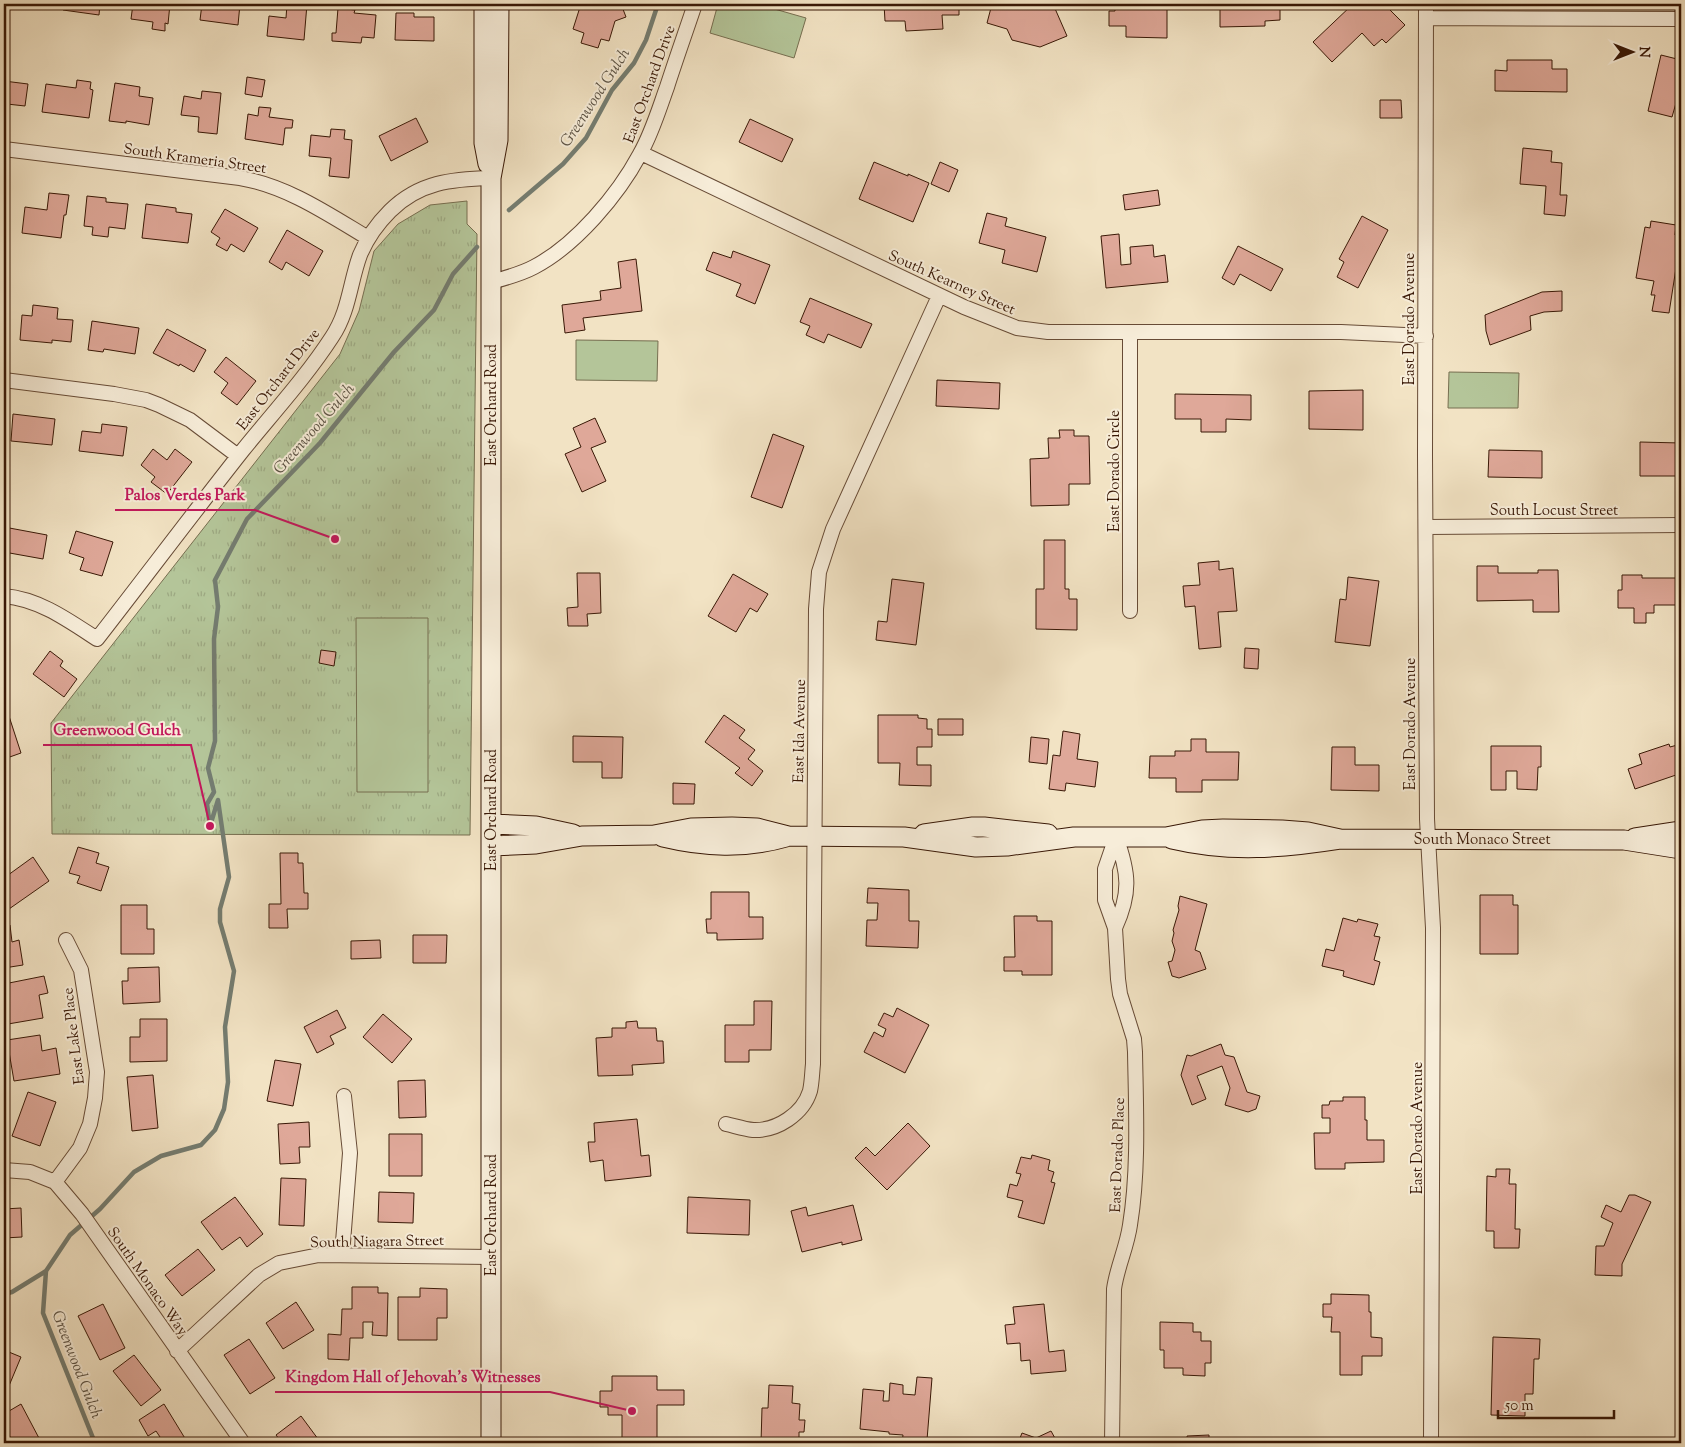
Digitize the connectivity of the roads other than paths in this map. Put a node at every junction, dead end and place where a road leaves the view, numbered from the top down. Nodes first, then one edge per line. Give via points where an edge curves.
1 (484, 4) edge
2 (499, 4) edge
3 (695, 4) edge
4 (1426, 11) edge
5 (1681, 19) edge
6 (4, 149) edge
7 (641, 153) junction
8 (491, 178) junction
9 (368, 238) junction
10 (491, 282) junction
11 (939, 296) junction
12 (1130, 332) junction
13 (1426, 336) junction
14 (4, 380) edge
15 (238, 456) junction
16 (1681, 525) edge
17 (1426, 527) junction
18 (4, 596) edge
19 (1130, 610) dead end
20 (492, 824) junction
21 (1681, 831) edge
22 (582, 836) junction
23 (814, 836) junction
24 (1116, 837) junction
25 (1428, 839) junction
26 (1624, 840) junction
27 (492, 846) junction
28 (1681, 849) edge
29 (1115, 928) junction
30 (66, 940) dead end
31 (344, 1096) dead end
32 (726, 1124) dead end
33 (4, 1170) edge
34 (55, 1182) junction
35 (342, 1255) junction
36 (492, 1257) junction
37 (177, 1351) junction
38 (242, 1443) edge
39 (492, 1443) edge
40 (1112, 1443) edge
41 (1431, 1443) edge

1 - 8 main road, East Orchard Road via 484,143
2 - 8 main road, East Orchard Road via 498,140
3 - 7 street, East Orchard Drive
4 - 5 street
4 - 13 street, East Dorado Avenue
6 - 9 street, South Krameria Street via 264,183
7 - 10 street, East Orchard Drive via 612,198 563,246 529,269
7 - 11 street, South Kearney Street
8 - 9 street, East Orchard Drive via 453,180 426,187 391,210
8 - 10 main road, East Orchard Road
9 - 15 street, East Orchard Drive via 348,303 334,334
10 - 20 main road, East Orchard Road
11 - 12 street, South Kearney Street via 1026,330
11 - 23 street, East Ida Avenue via 833,528 822,559 816,609
12 - 13 street, South Kearney Street via 1341,332
12 - 19 street, East Dorado Circle
13 - 17 street, East Dorado Avenue
14 - 15 street via 146,400 190,420
15 - 18 street, East Orchard Drive via 97,638 51,610
16 - 17 street, South Locust Street
17 - 25 street, East Dorado Avenue
20 - 22 main road, South Monaco Street via 536,826
20 - 27 main road, East Orchard Road
21 - 26 main road, South Monaco Street
22 - 23 main road, South Monaco Street via 654,836 730,845 757,844 788,836
22 - 27 main road, South Monaco Street via 536,844
23 - 24 main road, South Monaco Street via 904,837 984,827 1074,837
23 - 32 street, East Ida Avenue via 813,1064 810,1091 801,1108 776,1126 755,1130
24 - 25 main road, South Monaco Street via 1166,838 1199,845 1241,848 1340,839
24 - 29 street, East Dorado Place via 1107,861 1105,883 1105,900
24 - 29 street, East Dorado Place via 1125,864 1126,897
25 - 26 main road, South Monaco Street
25 - 41 street, East Dorado Avenue via 1433,956
26 - 28 main road, South Monaco Street
27 - 36 main road, East Orchard Road
29 - 40 street, East Dorado Place via 1118,979 1134,1039 1135,1181 1129,1231 1114,1289
30 - 34 street, East Lake Place via 81,970 97,1072 90,1124 80,1148
31 - 35 street via 350,1152
33 - 34 street, South Monaco Way via 30,1172
34 - 37 street, South Monaco Way via 82,1214
35 - 36 street, South Niagara Street
35 - 37 street, South Niagara Street via 319,1255 279,1263 259,1275
36 - 39 main road, East Orchard Road
37 - 38 street, South Monaco Way

